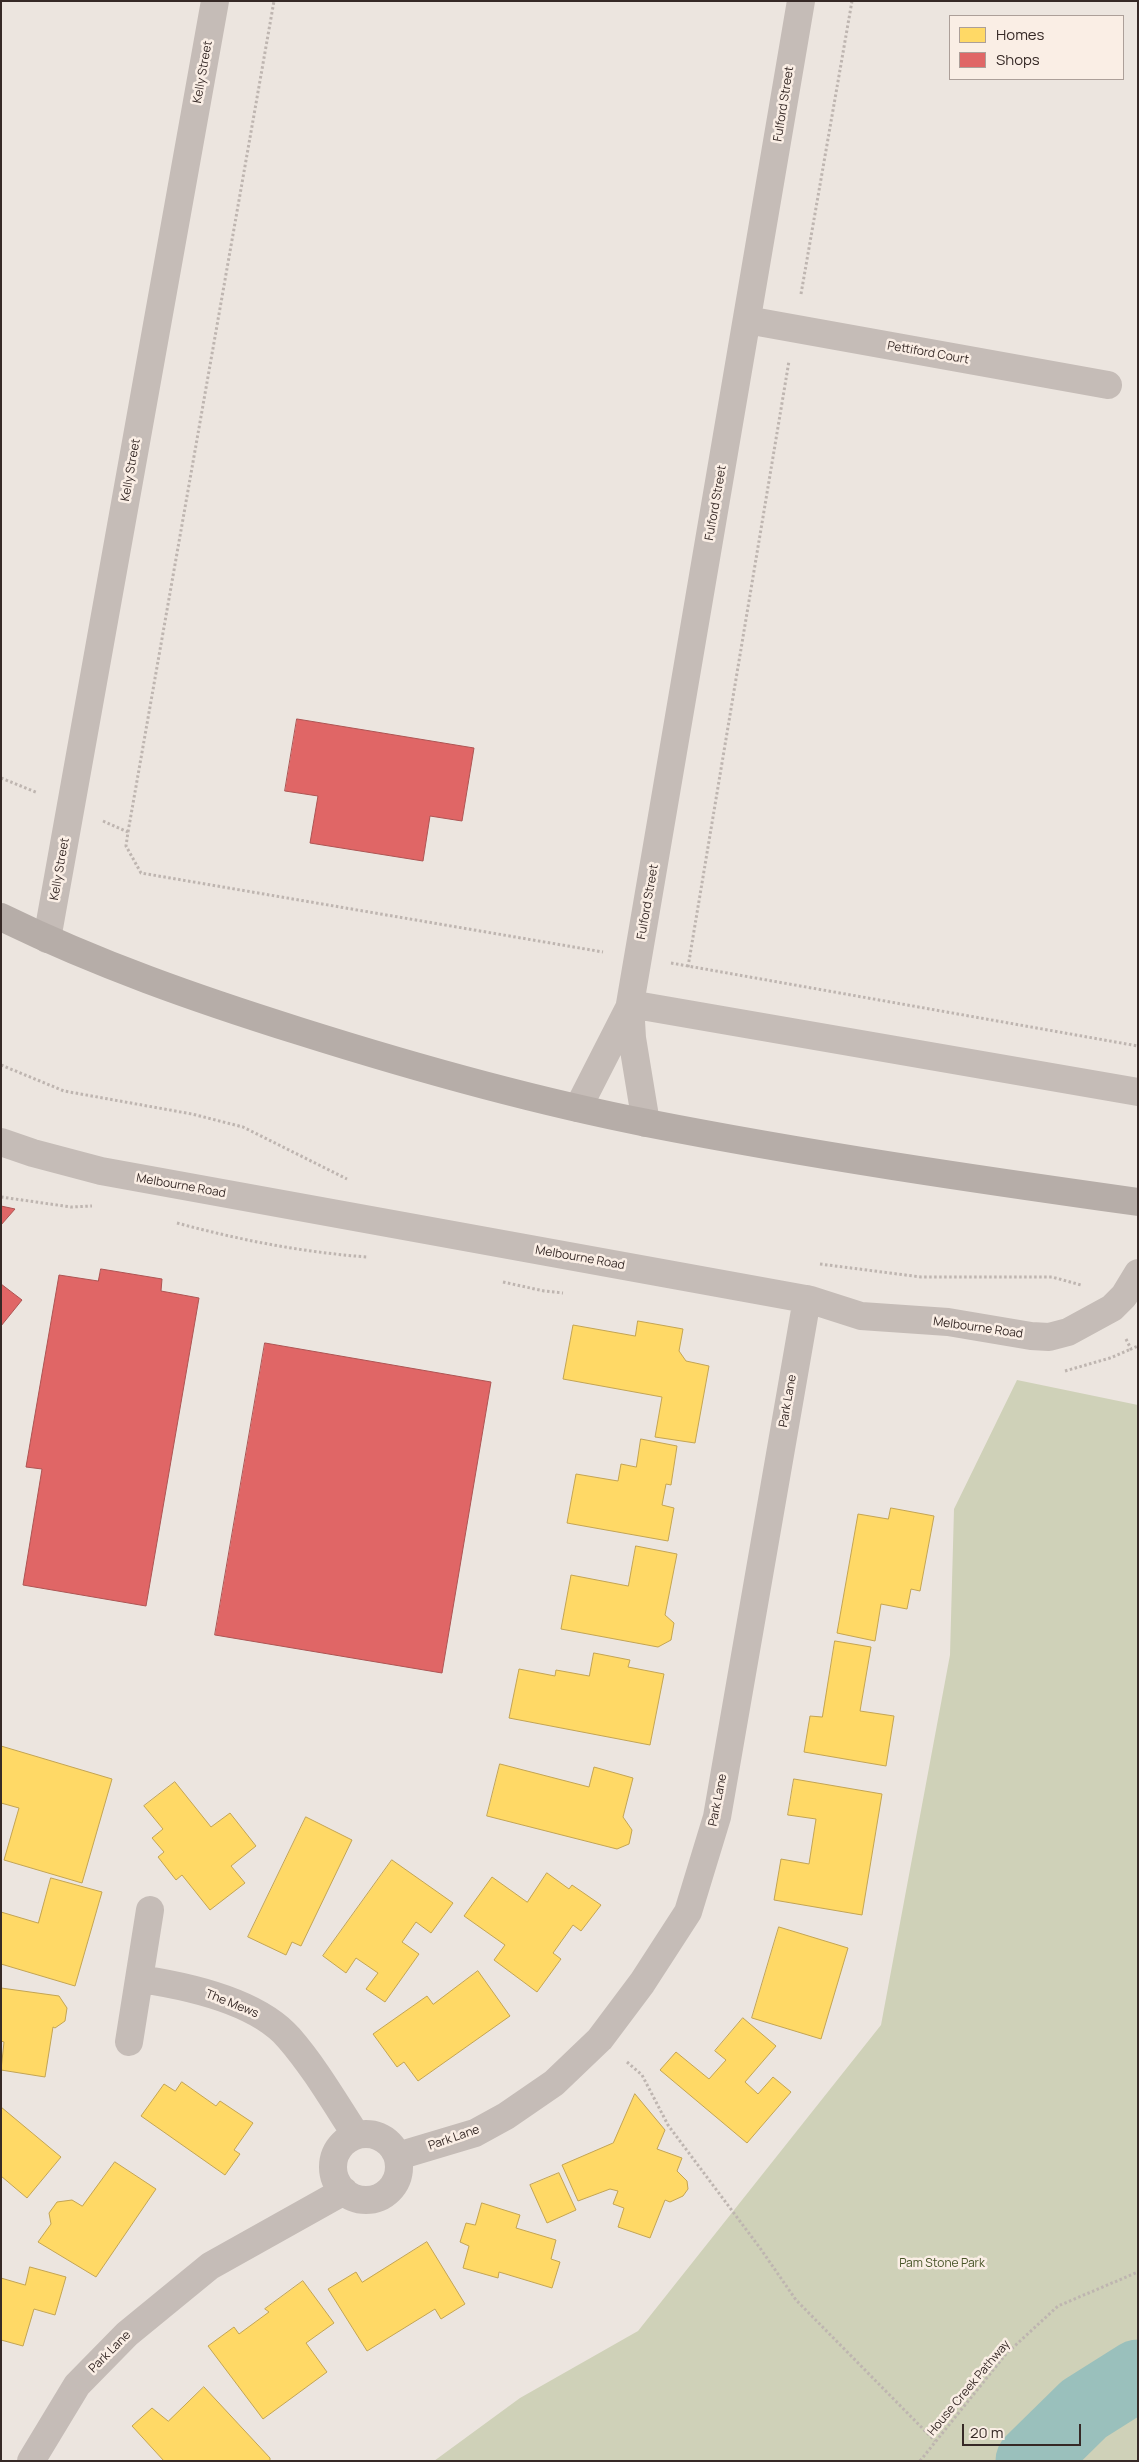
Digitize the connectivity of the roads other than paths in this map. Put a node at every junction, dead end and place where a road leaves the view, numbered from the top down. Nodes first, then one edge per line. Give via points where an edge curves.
1 (215, 1) edge
2 (801, 1) edge
3 (748, 320) junction
4 (1108, 385) dead end
5 (1, 916) edge
6 (47, 939) junction
7 (630, 1004) junction
8 (1138, 1092) edge
9 (578, 1108) junction
10 (646, 1123) junction
11 (1, 1142) edge
12 (1138, 1202) edge
13 (1138, 1273) edge
14 (807, 1299) junction
15 (150, 1910) dead end
16 (140, 1979) junction
17 (129, 2042) dead end
18 (356, 2135) junction
19 (398, 2156) junction
20 (344, 2191) junction
21 (31, 2461) edge

1 - 6 street, Kelly Street
2 - 3 street, Fulford Street
3 - 4 street, Pettiford Court
3 - 7 street, Fulford Street
5 - 6 main road
6 - 9 main road via 197,999 384,1058
7 - 8 street
7 - 9 street, Fulford Street
7 - 10 street, Fulford Street via 632,1038
9 - 10 main road
10 - 12 main road via 880,1166
11 - 14 street, Melbourne Road via 101,1172
13 - 14 street, Melbourne Road via 1124,1296 1107,1312 1064,1334 1040,1337 948,1322 861,1316
14 - 19 street, Park Lane via 716,1818 688,1912 642,1983 600,2039 554,2083 475,2133
15 - 16 street
16 - 17 street
16 - 18 street, The Mews via 180,1985 263,2017 288,2037
18 - 19 street via 370,2134 383,2138
18 - 20 street via 344,2142 336,2154 333,2168
19 - 20 street via 400,2168 397,2179 381,2196 368,2200 355,2198
20 - 21 street, Park Lane via 210,2266 134,2328 77,2385

